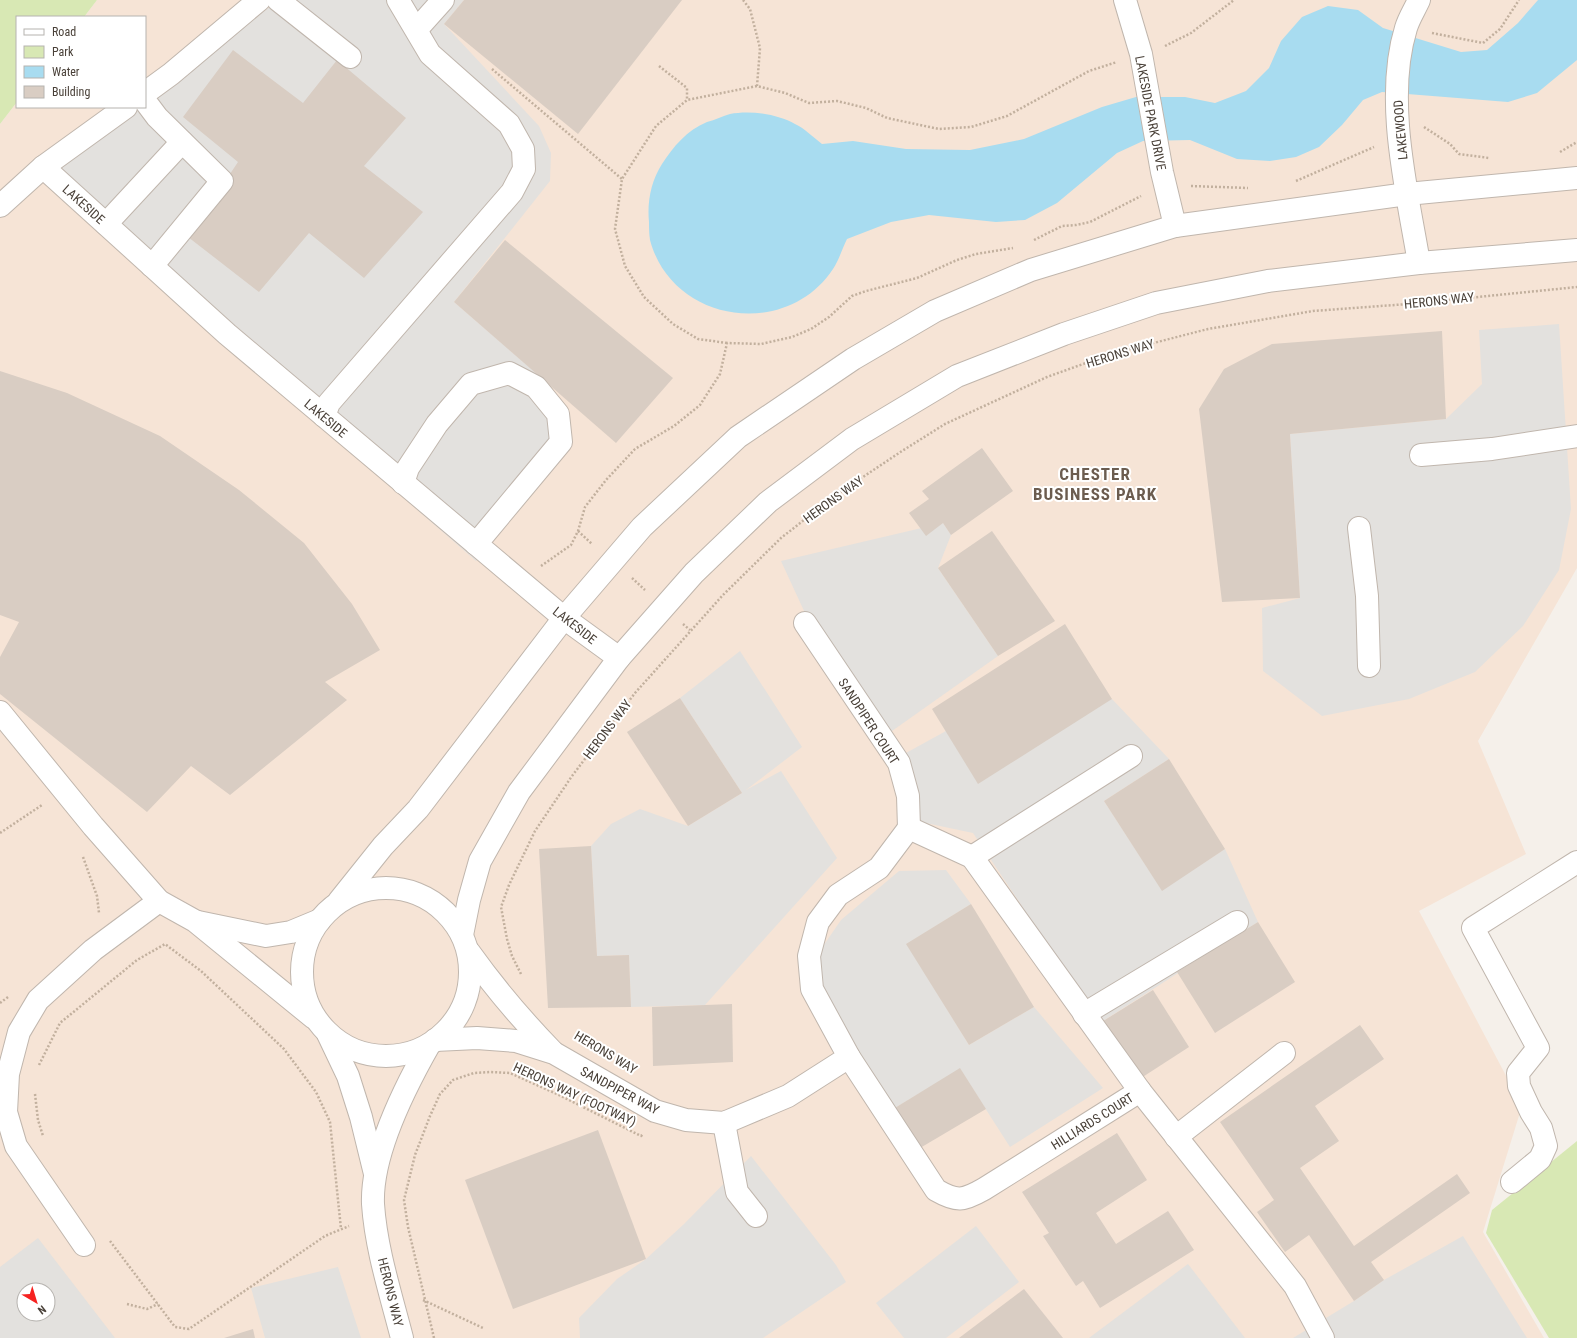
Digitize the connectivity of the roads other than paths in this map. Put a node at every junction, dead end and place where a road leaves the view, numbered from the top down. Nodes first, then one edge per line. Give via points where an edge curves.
1 (259, 0) edge
2 (278, 0) edge
3 (398, 0) edge
4 (443, 0) edge
5 (1125, 0) edge
6 (1419, 0) edge
7 (417, 29) junction
8 (350, 57) dead end
9 (146, 92) edge
10 (146, 102) edge
11 (125, 108) edge
12 (182, 142) junction
13 (43, 167) junction
14 (1577, 178) edge
15 (1407, 194) junction
16 (0, 206) edge
17 (106, 224) junction
18 (1175, 226) junction
19 (1577, 250) edge
20 (1418, 263) junction
21 (152, 266) junction
22 (324, 416) junction
23 (1577, 436) edge
24 (1421, 455) dead end
25 (403, 483) junction
26 (1359, 528) dead end
27 (476, 544) junction
28 (564, 618) junction
29 (805, 623) dead end
30 (619, 658) junction
31 (1369, 666) dead end
32 (0, 712) edge
33 (1131, 756) dead end
34 (909, 828) junction
35 (972, 857) junction
36 (1577, 862) edge
37 (159, 901) junction
38 (339, 901) junction
39 (320, 920) junction
40 (194, 921) junction
41 (1237, 922) dead end
42 (465, 943) junction
43 (1084, 1014) junction
44 (321, 1025) junction
45 (20, 1032) junction
46 (432, 1043) junction
47 (0, 1044) edge
48 (554, 1053) junction
49 (1284, 1053) dead end
50 (849, 1057) junction
51 (1140, 1091) junction
52 (3, 1115) edge
53 (724, 1123) junction
54 (1176, 1137) junction
55 (375, 1175) junction
56 (1512, 1182) dead end
57 (756, 1216) dead end
58 (84, 1245) dead end
59 (1320, 1331) edge
60 (402, 1338) edge

1 - 9 street
2 - 8 street
3 - 7 street
4 - 7 street
5 - 18 street, LAKESIDE PARK DRIVE via 1141,57 1162,172
6 - 15 street, LAKEWOOD via 1406,27 1398,70 1396,111
7 - 22 street via 430,54 509,124 524,149 524,169 512,192 329,403
10 - 12 street
11 - 13 street
12 - 17 street
12 - 21 street via 222,181
13 - 16 street
13 - 17 street, LAKESIDE
14 - 15 street
15 - 18 street
15 - 20 street, LAKEWOOD
17 - 21 street, LAKESIDE
18 - 28 street via 1031,270 935,311 853,358 738,437 642,527
19 - 20 street
20 - 30 street via 1268,281 1156,303 1064,334 957,376 852,439 768,502 694,573
21 - 22 street, LAKESIDE via 226,334
22 - 25 street, LAKESIDE
23 - 24 street via 1492,449
25 - 27 street, LAKESIDE
25 - 27 street via 408,468 437,424 471,384 509,372 536,387 558,414 561,442
26 - 31 street via 1367,596
27 - 28 street, LAKESIDE
28 - 30 street, LAKESIDE
28 - 38 street via 418,809 383,846
29 - 34 street, SANDPIPER COURT via 899,763 908,796
30 - 42 street via 519,792 480,861 469,900
32 - 37 street via 93,826
33 - 35 street
34 - 35 street, HILLIARDS COURT
34 - 50 street via 879,868 838,895 818,922 809,956 812,989
35 - 43 street, HILLIARDS COURT
36 - 56 street via 1473,928 1538,1048 1518,1073 1519,1086 1541,1128 1546,1146 1540,1159
37 - 40 street
37 - 45 street via 93,950 38,1000
38 - 39 street, HERONS WAY
38 - 42 street, SANDPIPER WAY via 374,888 401,889 416,893 432,901 449,916
39 - 40 street via 291,932 266,936
39 - 44 street, HERONS WAY via 306,943 301,976 302,988
40 - 44 street
41 - 43 street
42 - 46 street via 470,982 467,998 446,1032
42 - 48 street, SANDPIPER WAY via 504,999
43 - 51 street, HILLIARDS COURT
44 - 46 street via 336,1041 348,1048 377,1057 395,1057 416,1052
44 - 55 street, HERONS WAY via 348,1076
45 - 47 street
45 - 52 street via 8,1074
46 - 48 street, SANDPIPER WAY via 477,1038 516,1041
46 - 55 street, HERONS WAY via 398,1102
48 - 53 street, SANDPIPER WAY via 655,1111 686,1120
49 - 54 street
50 - 51 street, HILLIARDS COURT via 936,1190 952,1199 966,1198 984,1189
50 - 53 street, SANDPIPER WAY via 788,1096
51 - 54 street
52 - 58 street via 16,1146
53 - 57 street via 737,1192
54 - 59 street via 1295,1286
55 - 60 street, HERONS WAY via 373,1204 382,1264

